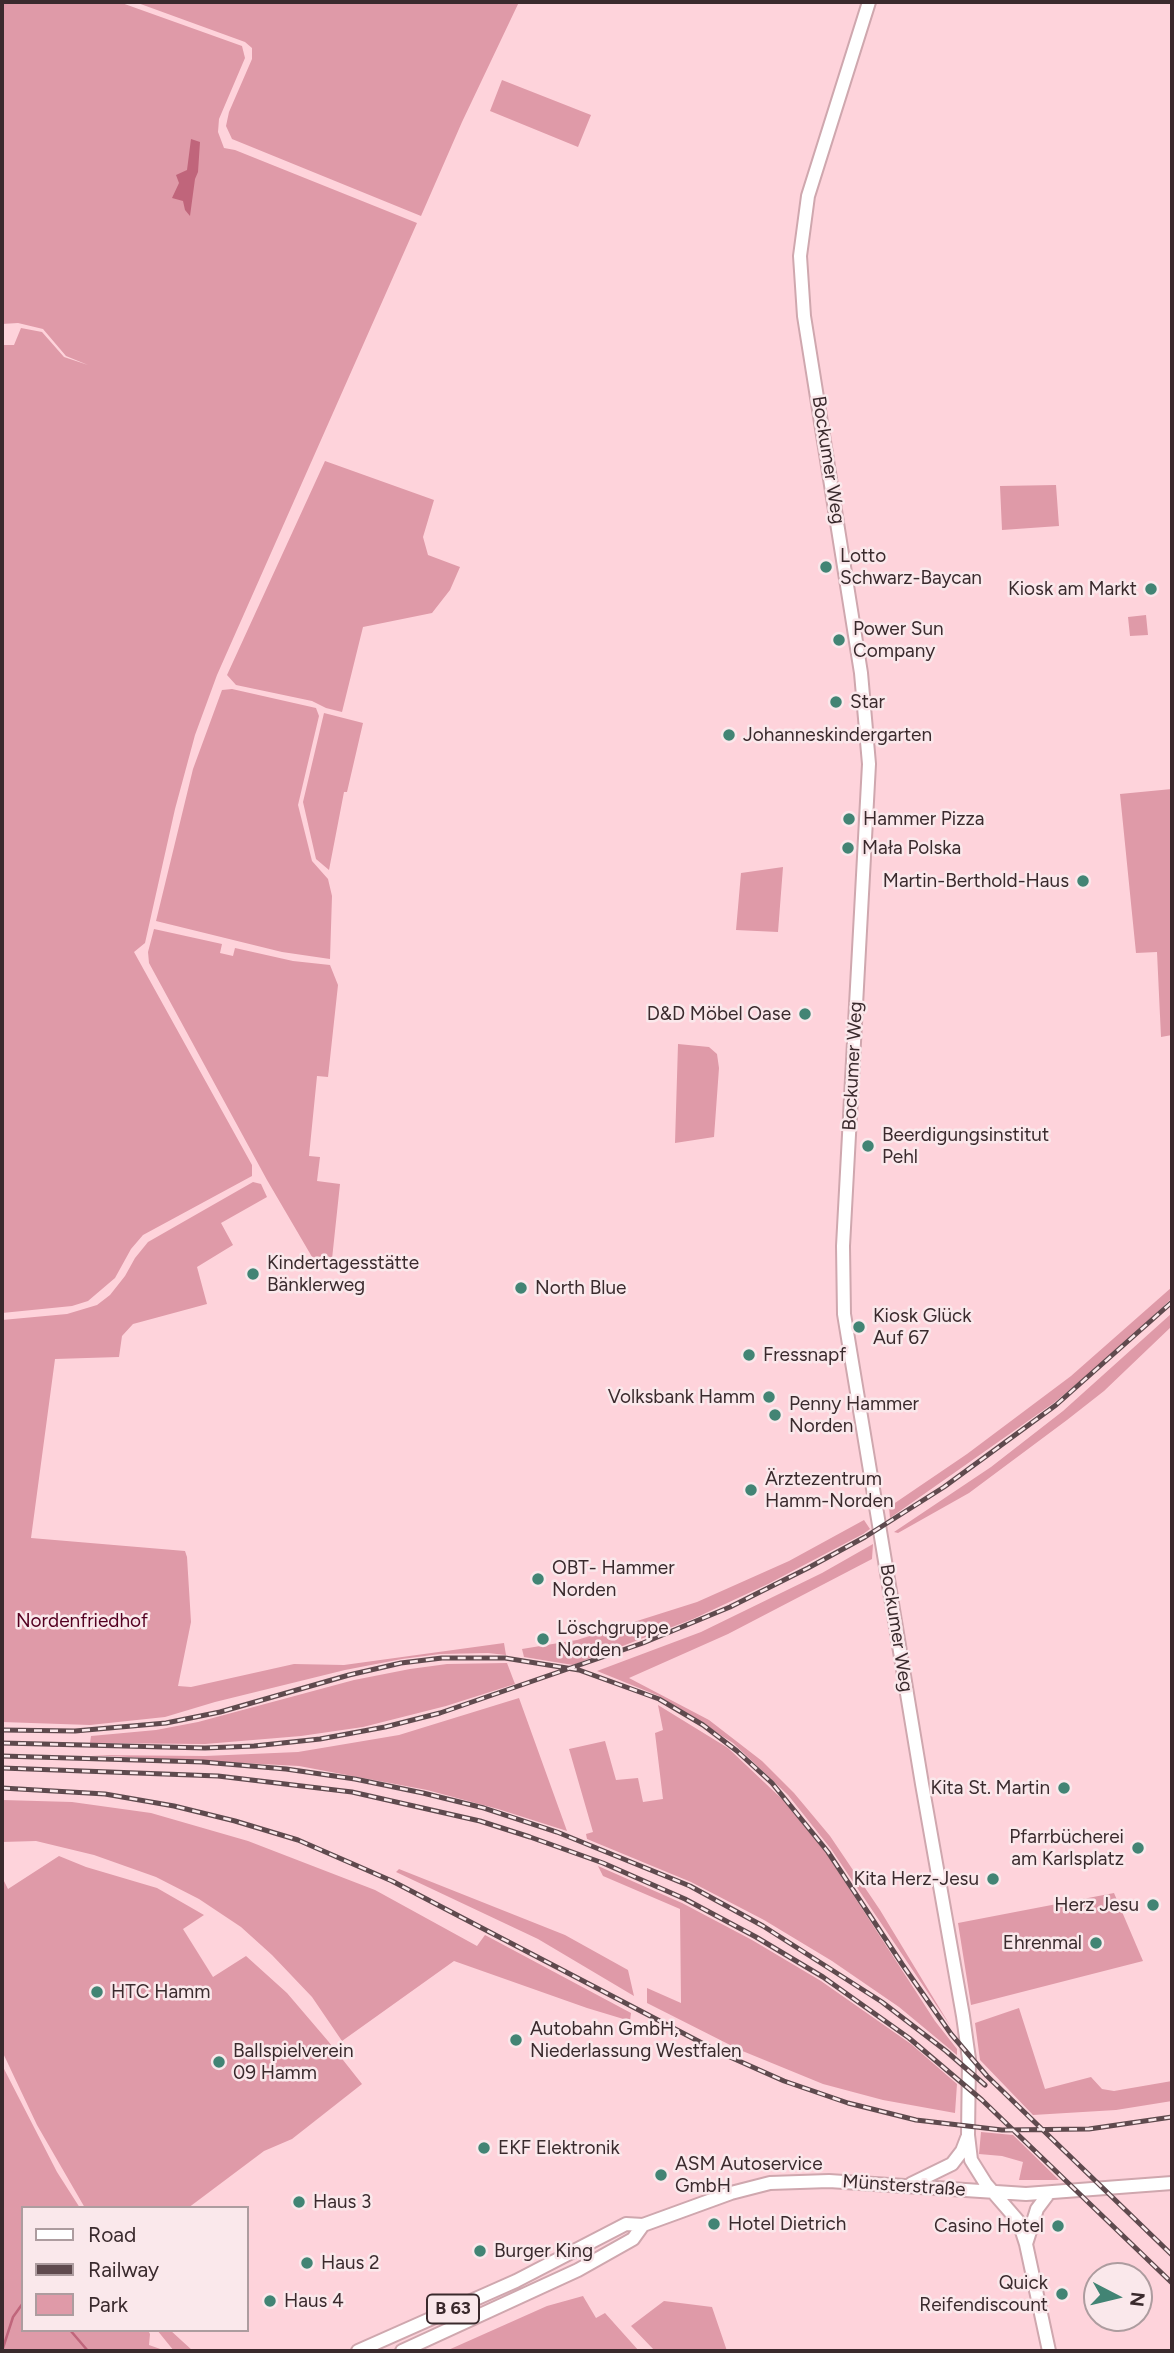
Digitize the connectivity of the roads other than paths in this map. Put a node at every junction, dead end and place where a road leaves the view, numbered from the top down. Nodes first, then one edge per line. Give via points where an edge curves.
1 (869, 2) edge
2 (968, 2135) junction
3 (1172, 2183) edge
4 (905, 2186) junction
5 (994, 2192) junction
6 (1049, 2193) junction
7 (643, 2225) junction
8 (1026, 2244) junction
9 (358, 2351) edge
10 (402, 2351) edge
11 (1049, 2351) edge

1 - 2 main road, Bockumer Weg via 808,196 800,256 804,316 861,673 869,764 843,1246 844,1314 963,2016 969,2072
2 - 4 main road, Bockumer Weg via 958,2159 948,2168
2 - 5 main road, Bockumer Weg via 972,2165
3 - 6 main road, Münsterstraße / B 63
4 - 5 main road, Münsterstraße / B 63
4 - 7 main road, Münsterstraße / B 63 via 813,2180 770,2183
5 - 6 main road, Münsterstraße / B 63
5 - 8 main road, Bockumer Weg via 1017,2219
6 - 8 main road via 1037,2209
7 - 9 main road, Münsterstraße / B 63 via 626,2224 516,2281
7 - 10 main road, Münsterstraße / B 63 via 633,2239 578,2270
8 - 11 main road, Bockumer Weg

